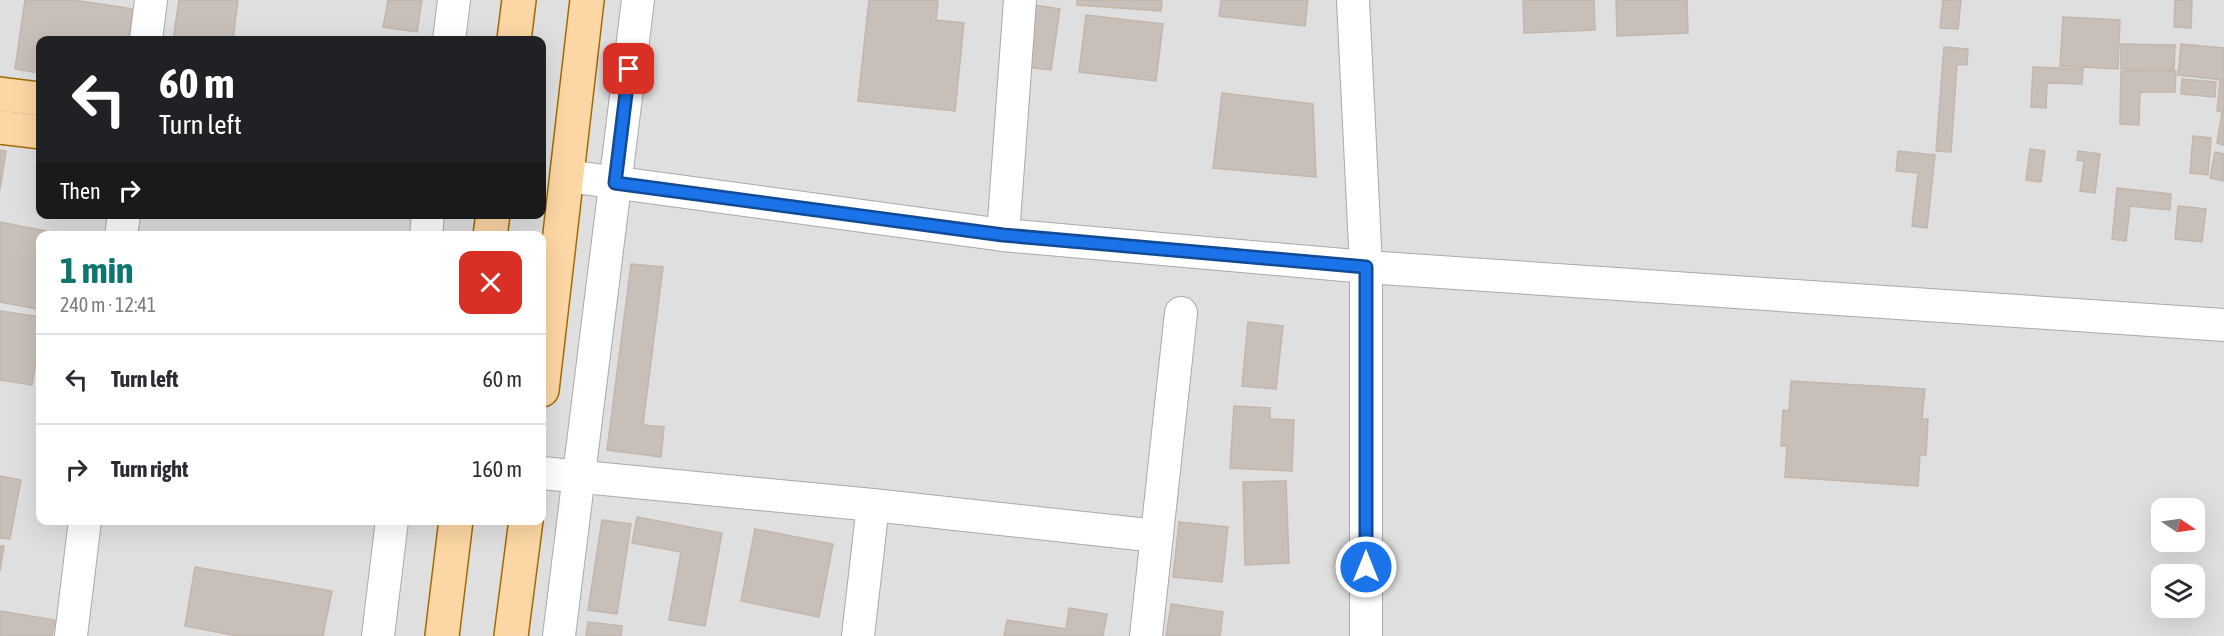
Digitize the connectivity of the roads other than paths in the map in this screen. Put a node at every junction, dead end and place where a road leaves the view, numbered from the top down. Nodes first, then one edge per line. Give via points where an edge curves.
1 (151, 0) edge
2 (454, 0) edge
3 (519, 0) edge
4 (587, 0) edge
5 (638, 0) edge
6 (1020, 0) edge
7 (1353, 0) edge
8 (146, 36) edge
9 (450, 36) edge
10 (514, 36) edge
11 (0, 94) edge
12 (36, 98) edge
13 (0, 128) edge
14 (36, 132) edge
15 (554, 174) edge
16 (615, 183) junction
17 (552, 210) edge
18 (1003, 235) junction
19 (1366, 267) junction
20 (1181, 313) dead end
21 (546, 318) edge
22 (2224, 325) edge
23 (546, 473) edge
24 (578, 477) junction
25 (873, 505) junction
26 (85, 525) edge
27 (391, 525) edge
28 (455, 525) edge
29 (525, 525) edge
30 (1157, 536) junction
31 (71, 636) edge
32 (378, 636) edge
33 (442, 636) edge
34 (511, 636) edge
35 (559, 636) edge
36 (858, 636) edge
37 (1146, 636) edge
38 (1366, 636) edge

1 - 8 street
2 - 9 street
3 - 10 main road
4 - 15 main road
5 - 16 street
6 - 18 street
7 - 19 street
11 - 12 main road
13 - 14 main road
15 - 16 street
15 - 17 main road
16 - 18 street
16 - 24 street
17 - 21 main road
18 - 19 street
19 - 22 street
19 - 38 street
20 - 30 street
23 - 24 street
24 - 25 street
24 - 35 street
25 - 30 street
25 - 36 street
26 - 31 street
27 - 32 street
28 - 33 main road
29 - 34 main road
30 - 37 street

